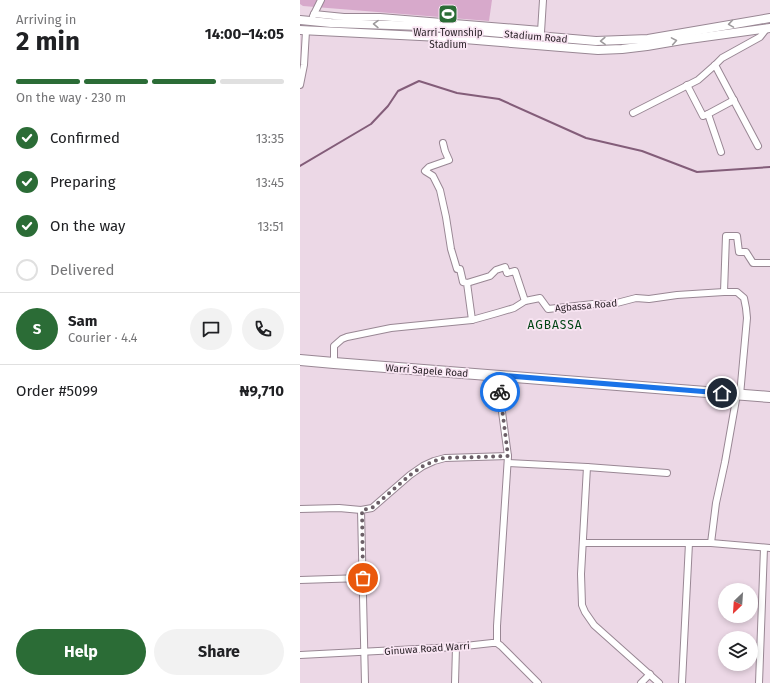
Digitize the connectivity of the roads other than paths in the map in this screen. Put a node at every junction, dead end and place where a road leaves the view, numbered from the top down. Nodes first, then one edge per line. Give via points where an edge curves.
1 (321, 0) edge
2 (543, 0) edge
3 (313, 18) junction
4 (770, 18) edge
5 (300, 20) edge
6 (768, 28) edge
7 (303, 31) edge
8 (541, 33) junction
9 (715, 65) junction
10 (300, 85) edge
11 (687, 85) junction
12 (734, 100) junction
13 (633, 113) dead end
14 (708, 114) junction
15 (443, 142) dead end
16 (758, 146) dead end
17 (721, 152) dead end
18 (770, 264) edge
19 (467, 283) junction
20 (724, 292) junction
21 (524, 301) junction
22 (472, 320) junction
23 (300, 360) edge
24 (334, 363) junction
25 (497, 375) junction
26 (739, 395) junction
27 (770, 397) edge
28 (508, 459) junction
29 (588, 467) junction
30 (668, 473) dead end
31 (300, 509) edge
32 (362, 510) junction
33 (583, 543) junction
34 (688, 543) junction
35 (711, 543) junction
36 (767, 548) edge
37 (363, 578) junction
38 (300, 580) edge
39 (496, 644) junction
40 (456, 647) junction
41 (365, 652) junction
42 (300, 655) edge
43 (650, 674) junction
44 (365, 683) edge
45 (455, 683) edge
46 (538, 683) edge
47 (641, 683) edge
48 (659, 683) edge
49 (682, 683) edge
50 (759, 683) edge

1 - 3 street
2 - 8 street
3 - 5 main road, Stadium Road
3 - 8 main road, Stadium Road via 331,24
4 -> 8 main road, Stadium Road via 648,39 596,41
7 -> 6 main road, Stadium Road via 440,37 598,50 641,47
6 - 9 street via 760,37 722,58
7 - 10 street via 304,65
9 - 11 street via 698,80
9 - 12 street
11 - 13 street
11 - 14 street via 703,116
12 - 14 street
12 - 16 street
14 - 17 street
15 - 19 street via 449,160 425,171 433,176 440,190 451,249 457,269 460,269 464,282
18 - 20 street via 752,263 746,252 739,252 737,236 726,236
19 - 21 street via 490,276 496,270 505,267 507,273 515,271
19 - 22 street
20 - 21 street, Agbassa Road via 636,298 613,304 548,309 540,298
20 - 26 street, Agbassa Road via 737,292 744,298 746,308
21 - 22 street, Agbassa Road via 514,308
22 - 24 street, Agbassa Road via 404,326 347,337 334,346
23 - 24 highway, Warri Sapele Road
24 - 25 highway, Warri Sapele Road
25 - 26 highway, Warri Sapele Road
25 - 28 street
26 - 27 highway, Warri Sapele Road
26 - 35 street, Agbassa Road via 716,503
28 - 29 street
28 - 32 street via 444,458 434,461 410,475 372,508
28 - 39 street
29 - 30 street
29 - 33 street
31 - 32 street
32 - 37 street
33 - 34 street
33 - 43 street via 581,593 585,612 594,625
34 - 35 street
34 - 49 street
35 - 36 street
36 - 50 street
37 - 38 street
37 - 41 street
39 - 40 street, Ginuwa Road Warri via 492,642
39 - 46 street
40 - 41 street, Ginuwa Road Warri
40 - 45 street
41 - 42 street, Ginuwa Road Warri
41 - 44 street
43 - 47 street
43 - 48 street

